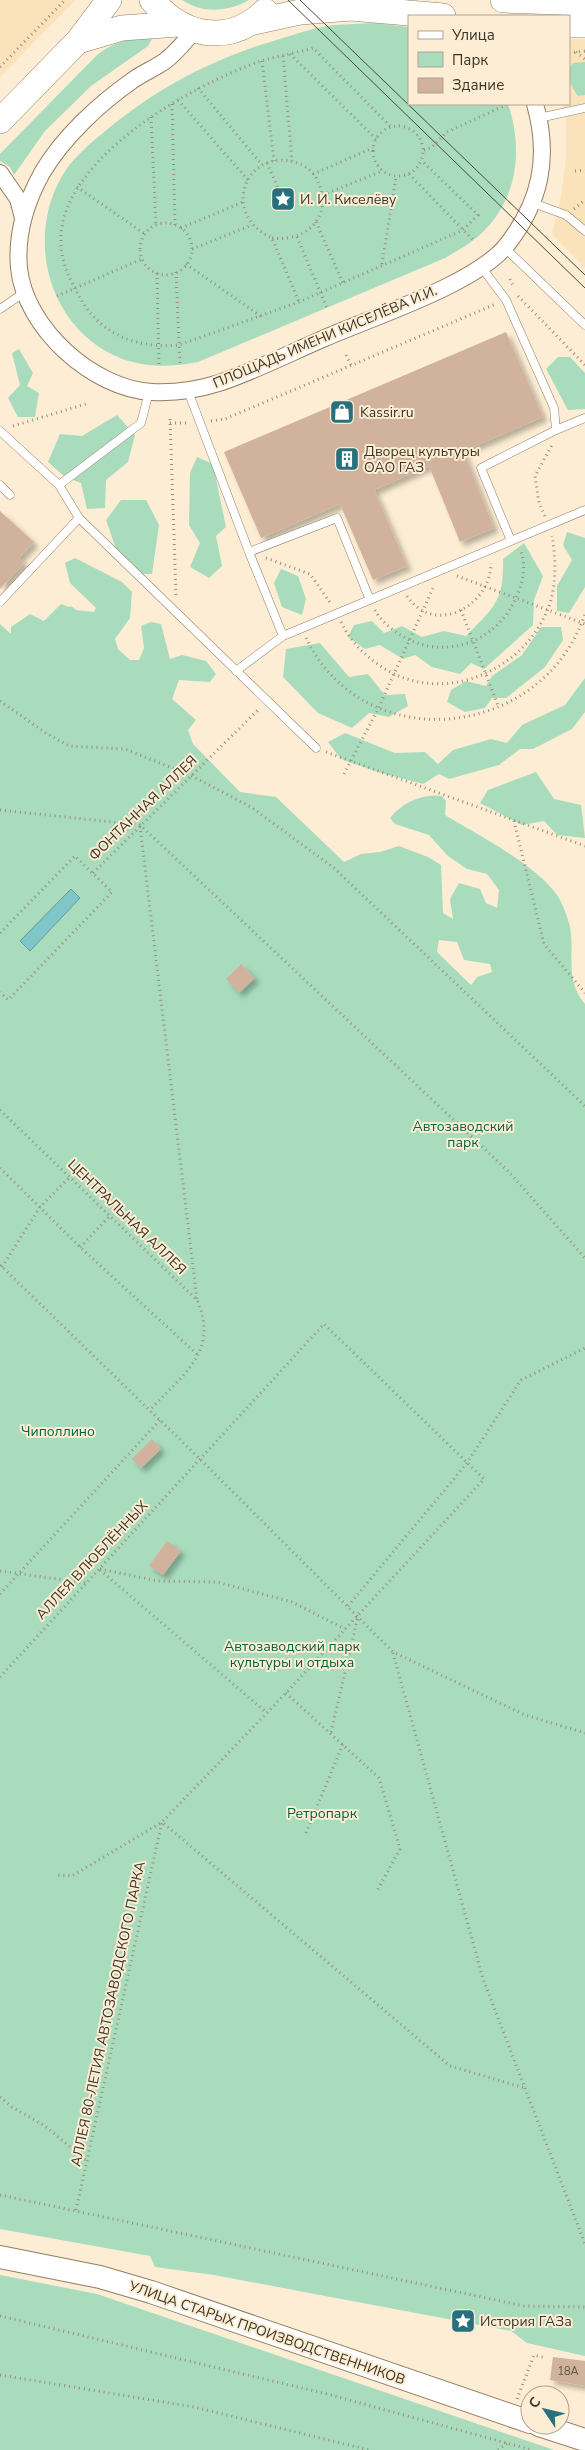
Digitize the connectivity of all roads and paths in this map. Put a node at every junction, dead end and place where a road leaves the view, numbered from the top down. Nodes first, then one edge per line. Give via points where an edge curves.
1 (65, 0) edge
2 (108, 0) edge
3 (152, 0) edge
4 (276, 0) edge
5 (503, 0) edge
6 (585, 3) edge
7 (432, 15) edge
8 (254, 22) junction
9 (570, 25) edge
10 (585, 25) edge
11 (186, 27) junction
12 (78, 41) junction
13 (576, 52) junction
14 (585, 52) edge
15 (570, 53) edge
16 (290, 54) junction
17 (283, 56) junction
18 (585, 59) edge
19 (262, 61) junction
20 (0, 67) edge
21 (198, 88) junction
22 (178, 100) junction
23 (172, 104) junction
24 (506, 105) edge
25 (585, 108) edge
26 (537, 111) edge
27 (151, 117) junction
28 (0, 121) edge
29 (390, 126) junction
30 (376, 139) junction
31 (373, 148) junction
32 (424, 150) junction
33 (274, 160) junction
34 (292, 161) junction
35 (422, 161) junction
36 (267, 163) junction
37 (262, 165) junction
38 (382, 170) junction
39 (585, 170) edge
40 (575, 171) dead end
41 (0, 173) edge
42 (314, 174) junction
43 (409, 174) junction
44 (396, 177) junction
45 (248, 180) junction
46 (77, 187) junction
47 (281, 195) dead end
48 (323, 195) junction
49 (243, 202) junction
50 (533, 203) junction
51 (23, 218) junction
52 (316, 222) junction
53 (156, 225) junction
54 (175, 225) junction
55 (252, 225) junction
56 (181, 228) junction
57 (462, 230) junction
58 (585, 231) edge
59 (144, 234) junction
60 (297, 237) junction
61 (272, 238) junction
62 (473, 240) dead end
63 (505, 248) junction
64 (192, 249) junction
65 (142, 259) junction
66 (186, 264) junction
67 (382, 264) junction
68 (482, 268) junction
69 (176, 272) junction
70 (157, 273) junction
71 (510, 279) dead end
72 (343, 283) junction
73 (74, 287) junction
74 (25, 292) junction
75 (320, 293) junction
76 (517, 294) junction
77 (57, 296) dead end
78 (506, 300) junction
79 (299, 302) junction
80 (326, 308) dead end
81 (0, 309) edge
82 (262, 317) junction
83 (585, 325) edge
84 (179, 345) junction
85 (159, 347) junction
86 (346, 355) dead end
87 (180, 365) dead end
88 (350, 365) junction
89 (585, 365) edge
90 (159, 366) dead end
91 (188, 390) junction
92 (150, 392) junction
93 (86, 404) dead end
94 (585, 418) edge
95 (170, 419) dead end
96 (199, 422) junction
97 (170, 423) junction
98 (9, 427) dead end
99 (556, 430) junction
100 (0, 431) edge
101 (0, 485) edge
102 (59, 485) junction
103 (10, 495) dead end
104 (585, 510) edge
105 (79, 518) junction
106 (549, 524) junction
107 (513, 540) junction
108 (249, 552) junction
109 (486, 552) junction
110 (441, 570) junction
111 (402, 586) junction
112 (486, 587) junction
113 (516, 598) junction
114 (370, 600) junction
115 (0, 602) edge
116 (423, 610) junction
117 (461, 610) junction
118 (548, 610) junction
119 (177, 614) junction
120 (337, 614) junction
121 (585, 614) edge
122 (584, 623) edge
123 (302, 628) junction
124 (283, 636) junction
125 (409, 640) junction
126 (474, 642) junction
127 (236, 671) junction
128 (394, 674) junction
129 (486, 675) junction
130 (0, 701) edge
131 (266, 702) junction
132 (500, 708) junction
133 (378, 709) junction
134 (316, 748) joint
135 (350, 762) junction
136 (344, 774) dead end
137 (192, 776) junction
138 (0, 810) edge
139 (513, 821) junction
140 (140, 825) junction
141 (585, 846) edge
142 (93, 873) junction
143 (0, 933) edge
144 (0, 992) edge
145 (585, 993) edge
146 (585, 1106) edge
147 (0, 1110) edge
148 (0, 1168) edge
149 (69, 1178) junction
150 (40, 1207) junction
151 (110, 1216) junction
152 (80, 1246) junction
153 (585, 1258) edge
154 (1, 1266) edge
155 (197, 1300) junction
156 (585, 1348) edge
157 (199, 1356) junction
158 (150, 1410) junction
159 (160, 1420) junction
160 (200, 1459) junction
161 (467, 1463) junction
162 (99, 1569) junction
163 (0, 1572) edge
164 (18, 1574) junction
165 (86, 1583) junction
166 (0, 1594) edge
167 (348, 1606) junction
168 (358, 1616) junction
169 (346, 1630) junction
170 (393, 1652) junction
171 (0, 1677) edge
172 (286, 1693) junction
173 (267, 1713) junction
174 (331, 1732) junction
175 (585, 1733) edge
176 (343, 1744) junction
177 (162, 1822) junction
178 (306, 1833) dead end
179 (56, 1875) dead end
180 (377, 1891) dead end
181 (525, 2088) junction
182 (0, 2097) edge
183 (87, 2162) junction
184 (0, 2195) edge
185 (76, 2210) junction
186 (585, 2244) edge
187 (0, 2257) edge
188 (585, 2307) edge
189 (0, 2316) edge
190 (546, 2358) dead end
191 (0, 2376) edge
192 (527, 2385) edge
193 (520, 2419) edge
194 (570, 2435) edge
195 (585, 2440) edge
196 (509, 2442) junction
197 (369, 2450) edge
198 (498, 2450) edge
199 (532, 2450) edge

1 - 20 path
2 - 12 main road
3 - 11 main road
4 - 8 main road
5 - 6 main road
7 - 8 main road via 351,8 300,12
8 - 11 main road via 217,33
9 - 10 main road
11 - 12 main road via 122,28
11 - 51 street, ПЛОЩАДЬ ИМЕНИ КИСЕЛЁВА И.И. via 167,60 133,80 74,131 43,172
12 - 28 main road
13 - 14 path
13 - 15 path
13 - 18 path
16 - 17 path
16 - 29 path via 312,48
16 - 30 path
17 - 19 path
17 - 34 path
19 - 21 path
19 - 33 path
21 - 22 path
21 - 37 path
22 - 23 path
22 - 45 path
23 - 27 path
23 - 54 path
24 - 32 path via 447,132 431,148
25 - 26 lane
26 - 50 street, ПЛОЩАДЬ ИМЕНИ КИСЕЛЁВА И.И. via 544,152
27 - 46 path via 92,168
27 - 53 path
29 - 30 path
29 - 32 path via 406,128 420,141
30 - 31 path
31 - 38 path via 373,160
31 - 42 path
32 - 35 path
33 - 34 path
33 - 36 path
34 - 42 path via 304,165
35 - 43 path
35 - 57 path via 478,215
36 - 37 path
36 - 47 path
37 - 45 path
38 - 44 path
38 - 48 path
39 - 40 path
41 - 51 street via 18,199
42 - 48 path
43 - 44 path
43 - 57 path
44 - 67 path
45 - 49 path
46 - 59 path
46 - 73 path via 66,209 60,245 64,266
48 - 52 path
49 - 55 path via 245,215
49 - 56 path
50 - 58 lane via 566,215
50 - 63 street, ПЛОЩАДЬ ИМЕНИ КИСЕЛЁВА И.И.
51 - 74 street, ПЛОЩАДЬ ИМЕНИ КИСЕЛЁВА И.И. via 19,271
52 - 60 path
52 - 72 path
53 - 54 path
53 - 59 path
54 - 56 path
55 - 61 path
55 - 64 path
56 - 64 path
57 - 62 path
57 - 67 path
59 - 65 path via 140,251
60 - 61 path via 285,240
60 - 75 path
61 - 79 path
63 - 68 street, ПЛОЩАДЬ ИМЕНИ КИСЕЛЁВА И.И.
63 - 83 lane
64 - 66 path
65 - 70 path
65 - 73 path
66 - 69 path
66 - 82 path
67 - 72 path
68 - 78 lane
68 - 91 street, ПЛОЩАДЬ ИМЕНИ КИСЕЛЁВА И.И. via 439,290 219,383
69 - 70 path
69 - 84 path
70 - 85 path
71 - 76 path
72 - 75 path
73 - 77 path
73 - 85 path via 87,309 113,332 134,342
74 - 81 lane
74 - 92 street, ПЛОЩАДЬ ИМЕНИ КИСЕЛЁВА И.И. via 45,328 81,365 115,384
75 - 79 path
75 - 80 path
76 - 78 path
76 - 89 path
78 - 88 path
78 - 99 lane via 554,408
79 - 82 path
82 - 84 path
84 - 85 path
84 - 87 path
85 - 90 path
86 - 88 path
88 - 96 path via 225,419
91 - 92 street, ПЛОЩАДЬ ИМЕНИ КИСЕЛЁВА И.И.
91 - 96 lane
92 - 102 lane via 141,424
93 - 98 path
94 - 99 lane
95 - 97 path
96 - 97 path
96 - 108 lane
97 - 119 path
99 - 106 path via 551,450 535,476 539,503
99 - 107 lane via 481,468
100 - 102 lane
101 - 103 lane
102 - 105 lane
104 - 106 lane
105 - 115 lane
105 - 119 lane
106 - 107 lane
106 - 118 path via 555,568
107 - 109 lane
107 - 113 path via 524,562
108 - 114 lane via 337,518
108 - 120 path via 310,574
108 - 124 lane
109 - 110 lane
109 - 112 path via 491,574
110 - 111 lane
110 - 112 path
110 - 116 path
111 - 114 lane
111 - 116 path via 409,598
112 - 113 path
112 - 117 path via 480,596
113 - 118 path
113 - 126 path via 502,621
114 - 120 lane
114 - 125 path via 387,625
116 - 117 path via 441,616
116 - 125 path
117 - 126 path
118 - 122 path
118 - 129 path via 518,654
119 - 127 lane
120 - 123 lane
120 - 128 path via 356,645
121 - 122 path
122 - 132 path via 552,670 526,693
123 - 124 lane
123 - 133 path via 314,654 333,677
124 - 127 lane
125 - 126 path via 439,648
125 - 128 path
126 - 129 path
127 - 131 lane
128 - 129 path via 432,683 452,683
128 - 133 path
129 - 132 path
130 - 137 path via 70,746 125,749
131 - 134 lane
131 - 137 path, ФОНТАННАЯ АЛЛЕЯ
132 - 133 path via 445,720 416,718
133 - 135 path
134 - 135 path
135 - 136 path
135 - 139 path
137 - 140 path, ФОНТАННАЯ АЛЛЕЯ
137 - 146 path via 251,807 334,868
138 - 140 path
139 - 141 path
139 - 145 path via 544,944
140 - 142 path, ФОНТАННАЯ АЛЛЕЯ
140 - 153 path via 508,1171
140 - 155 path
142 - 143 path, ФОНТАННАЯ АЛЛЕЯ via 75,856
142 - 144 path, ФОНТАННАЯ АЛЛЕЯ via 112,892 8,1000
147 - 149 path, ЦЕНТРАЛЬНАЯ АЛЛЕЯ
148 - 150 path
149 - 150 path
149 - 151 path, ЦЕНТРАЛЬНАЯ АЛЛЕЯ
150 - 152 path
150 - 154 path
151 - 152 path
151 - 155 path, ЦЕНТРАЛЬНАЯ АЛЛЕЯ
152 - 157 path
154 - 158 path
155 - 157 path, ЦЕНТРАЛЬНАЯ АЛЛЕЯ via 204,1316 204,1339
156 - 161 path via 521,1380
157 - 158 path
158 - 159 path
159 - 160 path
159 - 164 path
160 - 161 path, АЛЛЕЯ ВЛЮБЛЁННЫХ via 324,1324
160 - 162 path, АЛЛЕЯ ВЛЮБЛЁННЫХ
160 - 167 path
161 - 167 path
161 - 168 path via 484,1479
162 - 165 path, АЛЛЕЯ ВЛЮБЛЁННЫХ
162 - 169 path via 158,1581 217,1582 292,1602
162 - 173 path
163 - 164 path
164 - 165 path
164 - 166 path
165 - 171 path, АЛЛЕЯ ВЛЮБЛЁННЫХ
167 - 168 path
168 - 169 path
168 - 170 path
168 - 174 path
169 - 172 path
170 - 175 path via 525,1715
170 - 181 path via 483,1979
172 - 173 path
172 - 174 path
173 - 177 path
174 - 176 path
176 - 178 path
176 - 180 path via 379,1778 400,1849
177 - 179 path via 72,1876
177 - 181 path via 450,2066
177 - 183 path, АЛЛЕЯ 80-ЛЕТИЯ АВТОЗАВОДСКОГО ПАРКА
181 - 186 path
182 - 183 path via 45,2126
183 - 185 path, АЛЛЕЯ 80-ЛЕТИЯ АВТОЗАВОДСКОГО ПАРКА
184 - 185 path
185 - 188 path via 524,2306
187 - 193 street, УЛИЦА СТАРЫХ ПРОИЗВОДСТВЕННИКОВ via 152,2292
189 - 196 path via 318,2392
190 - 192 path via 534,2355
191 - 197 path via 194,2407
194 - 195 street
196 - 198 path
196 - 199 path

